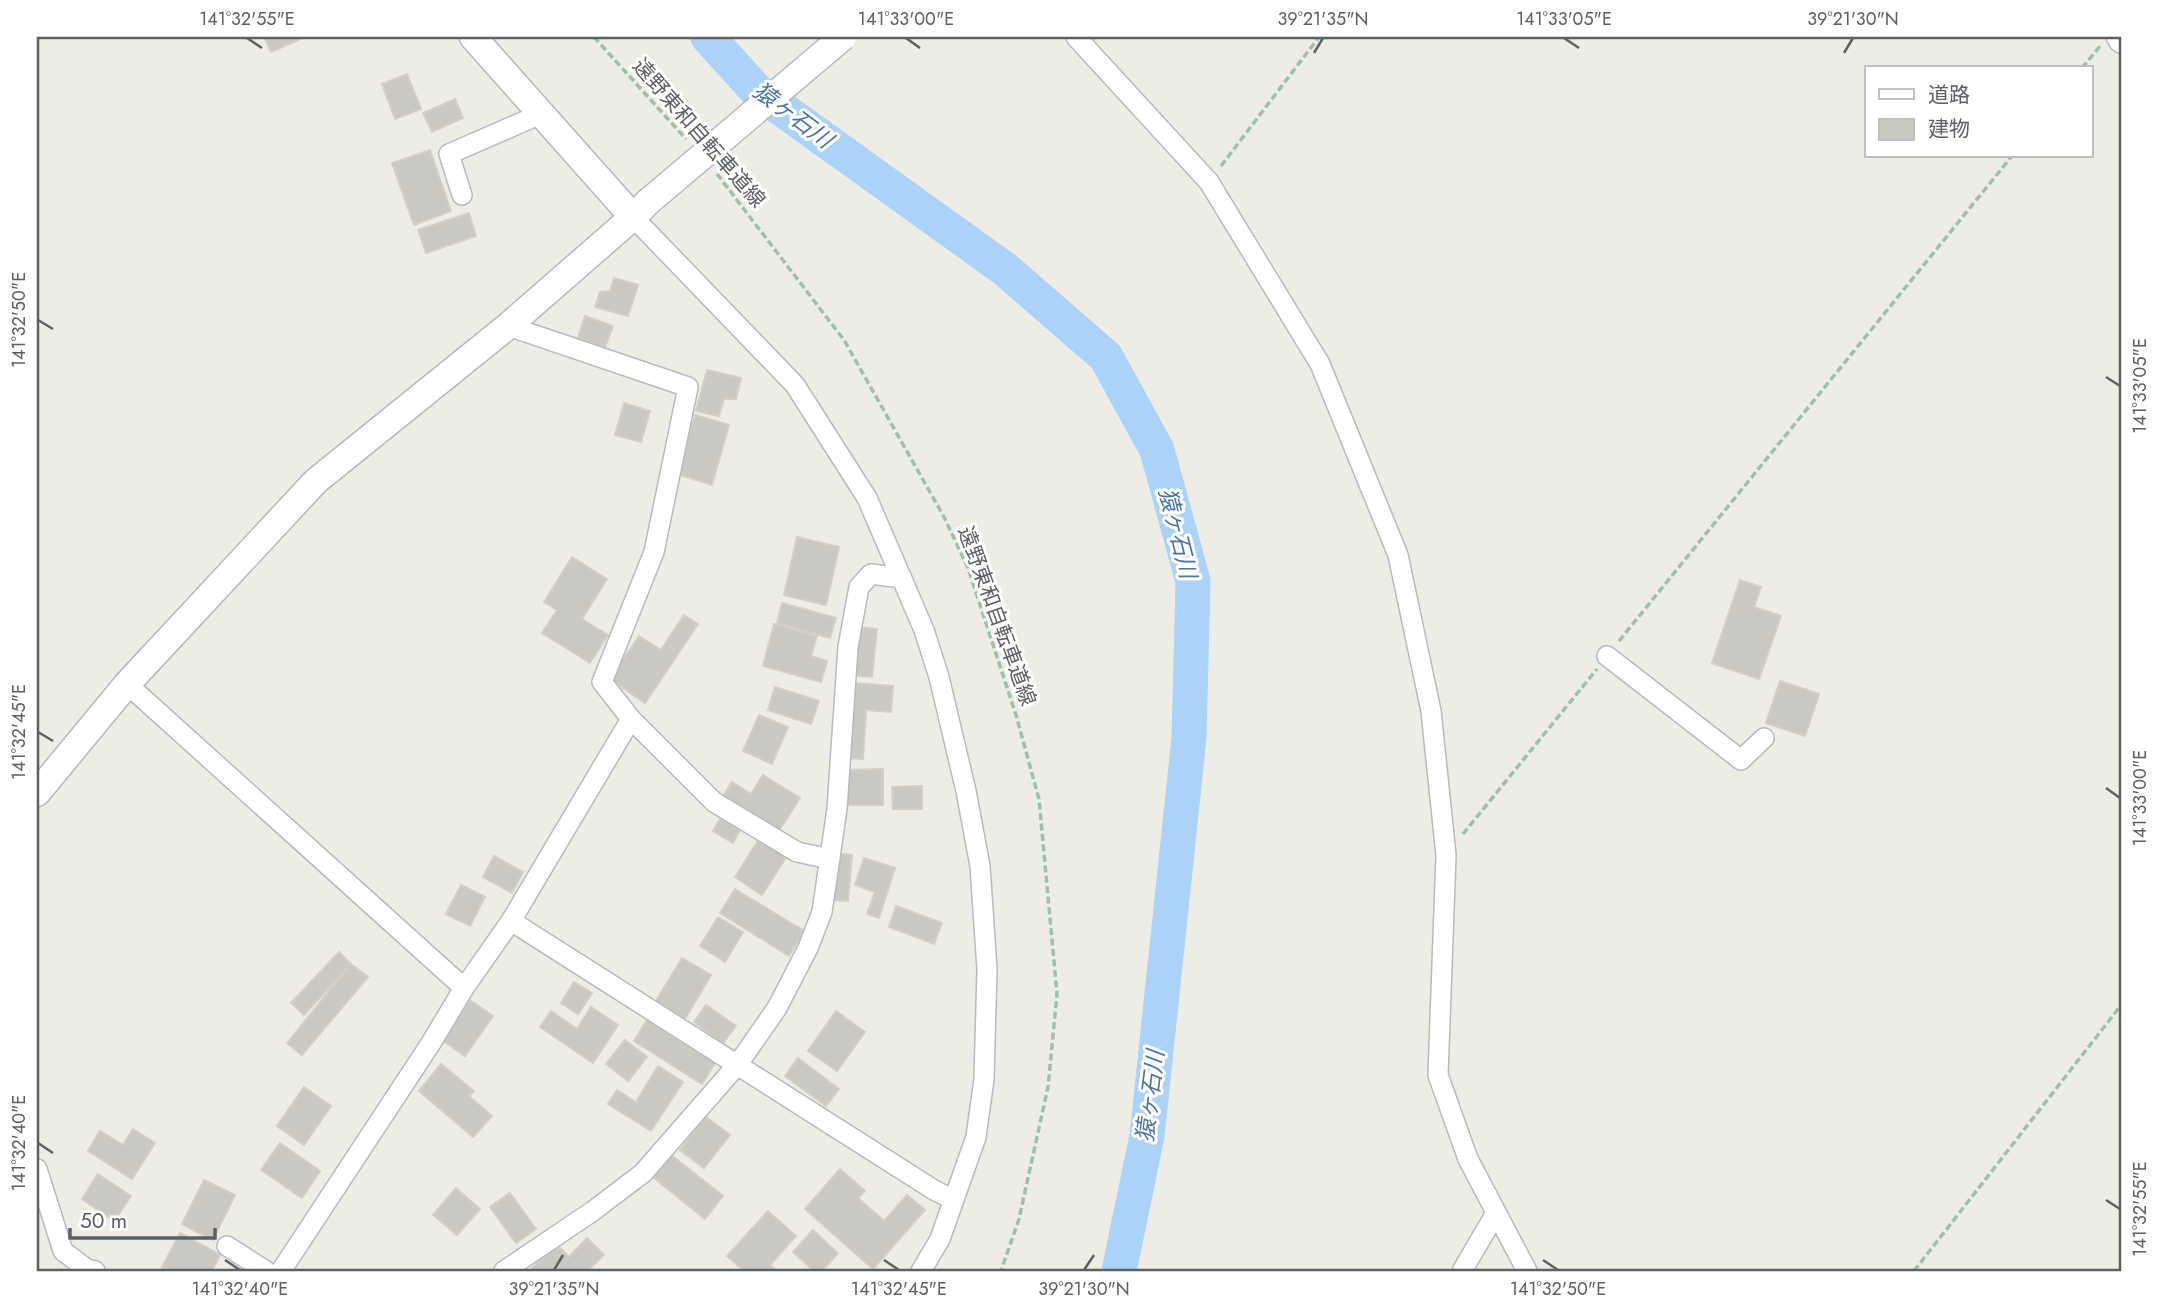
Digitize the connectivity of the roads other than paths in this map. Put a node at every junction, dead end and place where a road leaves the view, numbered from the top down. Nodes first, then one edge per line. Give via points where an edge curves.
1 (473, 37) edge
2 (843, 37) edge
3 (1076, 37) edge
4 (541, 114) junction
5 (462, 195) dead end
6 (640, 210) junction
7 (508, 326) junction
8 (902, 578) junction
9 (1607, 656) road end
10 (127, 684) junction
11 (631, 719) junction
12 (1764, 737) dead end
13 (37, 793) edge
14 (830, 859) junction
15 (510, 921) junction
16 (464, 988) junction
17 (738, 1064) junction
18 (37, 1169) edge
19 (954, 1200) junction
20 (1496, 1213) junction
21 (227, 1246) dead end
22 (95, 1271) edge
23 (266, 1271) edge
24 (281, 1271) edge
25 (504, 1271) edge
26 (921, 1271) edge
27 (1462, 1271) edge
28 (1527, 1271) edge

1 - 4 street
2 - 6 street, bridge
3 - 20 street via 1209,182 1320,364 1398,555 1431,711 1446,855 1438,1074 1468,1159
4 - 5 street via 449,154
4 - 6 street
6 - 7 street
6 - 8 street via 794,385 867,498
7 - 10 street via 316,481
7 - 11 street via 688,387 654,552 602,682
8 - 14 street via 871,574 859,587 848,647
8 - 19 street via 939,677 980,866 987,969 984,1079 976,1137
9 - 12 street via 1741,761
10 - 13 street
10 - 16 street
11 - 14 street via 714,803 797,852
11 - 15 street
14 - 17 street via 822,912 808,948 777,1008
15 - 16 street
15 - 17 street
16 - 24 street
17 - 19 street
17 - 25 street via 643,1173
18 - 22 street via 63,1251
19 - 26 street via 940,1239
20 - 27 street
20 - 28 street
21 - 23 street

